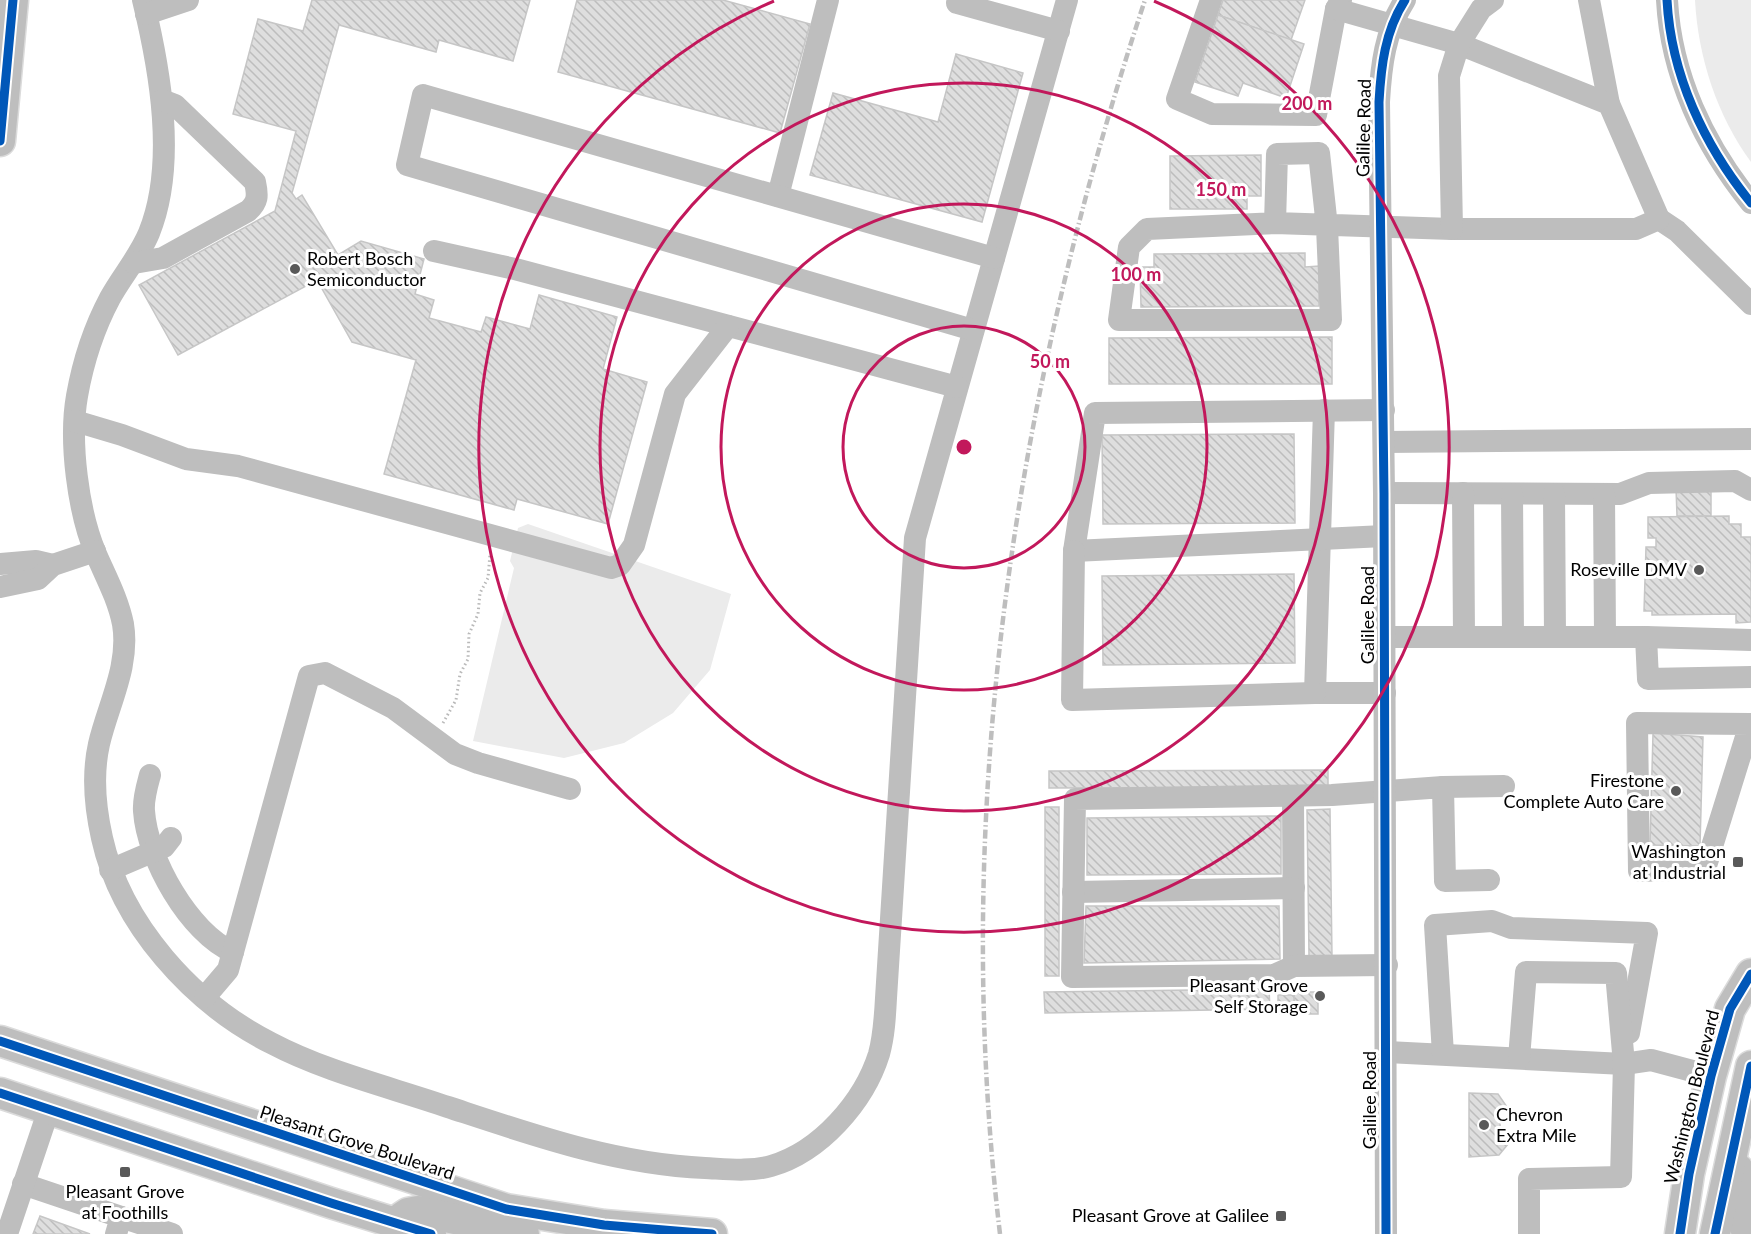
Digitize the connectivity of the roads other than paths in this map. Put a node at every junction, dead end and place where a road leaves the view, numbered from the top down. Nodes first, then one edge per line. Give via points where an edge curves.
1 (13, 0) edge
2 (189, 0) edge
3 (828, 0) edge
4 (1067, 0) edge
5 (1211, 0) edge
6 (1405, 0) edge
7 (1493, 0) edge
8 (1589, 0) edge
9 (1667, 0) edge
10 (957, 3) dead end
11 (1339, 5) edge
12 (145, 7) edge
13 (1393, 23) junction
14 (1059, 31) junction
15 (1459, 44) junction
16 (3, 82) edge
17 (162, 100) junction
18 (1609, 104) junction
19 (0, 141) edge
20 (778, 196) junction
21 (1751, 203) edge
22 (1659, 219) junction
23 (1275, 223) junction
24 (1327, 227) junction
25 (1381, 228) junction
26 (1452, 229) junction
27 (434, 251) dead end
28 (994, 258) junction
29 (134, 263) junction
30 (1751, 304) edge
31 (728, 326) junction
32 (973, 330) junction
33 (957, 387) junction
34 (1324, 410) junction
35 (1384, 410) junction
36 (75, 421) junction
37 (1751, 439) edge
38 (1384, 442) junction
39 (1751, 490) edge
40 (1384, 493) junction
41 (1463, 493) junction
42 (1512, 494) junction
43 (1554, 494) junction
44 (1604, 494) junction
45 (1384, 536) junction
46 (1321, 539) junction
47 (95, 551) junction
48 (1074, 551) junction
49 (0, 564) edge
50 (53, 565) junction
51 (0, 586) edge
52 (1513, 637) junction
53 (1555, 637) junction
54 (1605, 637) junction
55 (1646, 637) junction
56 (1385, 638) junction
57 (1464, 638) junction
58 (1751, 640) edge
59 (1751, 677) edge
60 (1315, 693) junction
61 (1385, 693) junction
62 (1750, 724) edge
63 (150, 775) dead end
64 (1504, 786) dead end
65 (1443, 787) junction
66 (570, 789) dead end
67 (1385, 790) junction
68 (1293, 796) junction
69 (163, 845) junction
70 (111, 870) junction
71 (1489, 880) dead end
72 (1294, 888) junction
73 (1073, 892) junction
74 (233, 952) junction
75 (1387, 965) junction
76 (1294, 966) junction
77 (1751, 974) edge
78 (205, 997) junction
79 (0, 1041) edge
80 (1387, 1052) junction
81 (1443, 1054) junction
82 (1519, 1058) junction
83 (1624, 1064) junction
84 (1751, 1066) edge
85 (1711, 1076) junction
86 (0, 1093) edge
87 (49, 1109) junction
88 (1736, 1131) junction
89 (23, 1184) junction
90 (119, 1225) edge
91 (397, 1230) edge
92 (593, 1230) edge
93 (0, 1232) edge
94 (172, 1234) edge
95 (431, 1234) edge
96 (524, 1234) edge
97 (712, 1234) edge
98 (1386, 1234) edge
99 (1529, 1234) edge
100 (1680, 1234) edge
101 (1715, 1234) edge
102 (1747, 1234) edge

1 - 16 main road
2 - 12 street
3 - 20 street
4 - 14 street
5 - 11 street via 1177,99 1212,114 1316,115
6 - 13 street, Galilee Road
7 - 15 street via 1481,9
8 - 18 street
9 - 21 street via 1678,66 1696,117 1727,173
10 - 14 street
11 - 13 street
12 - 17 street
13 - 15 street
13 - 25 street, Galilee Road via 1384,49 1379,102
14 - 28 street
15 - 18 street
15 - 26 street via 1449,76
16 - 19 main road
17 - 29 street via 158,200 150,231
17 - 29 street via 175,105 255,182 258,195 248,212 163,258
18 - 22 street
20 - 28 street
20 - 32 street via 423,95 407,165
22 - 26 street via 1636,229
22 - 30 street via 1677,231
23 - 24 street
23 - 24 street via 1277,153 1319,153
23 - 24 street via 1147,228 1129,247 1119,320 1331,320
24 - 25 street
25 - 26 street
25 - 35 street, Galilee Road
27 - 31 street
28 - 32 street
29 - 36 street via 99,321 82,376
31 - 33 street
31 - 36 street via 675,394 634,545 620,565 611,568 238,466 186,459
32 - 33 street
33 - 78 street via 915,538 884,1030 868,1081 853,1105 814,1143 769,1167 739,1169 687,1167 600,1154 297,1055 255,1035
34 - 35 street
34 - 46 street
34 - 48 street via 1095,413
35 - 38 street, Galilee Road
36 - 47 street via 82,504
37 - 38 street
38 - 40 street, Galilee Road
39 - 44 street via 1735,482 1649,483 1620,494
40 - 41 street
40 - 45 street, Galilee Road
41 - 42 street
41 - 57 street
42 - 43 street
42 - 52 street
43 - 44 street
43 - 53 street
44 - 54 street
45 - 46 street
45 - 56 street, Galilee Road
46 - 48 street
46 - 60 street
47 - 50 street
47 - 70 street via 113,590 123,627 122,661 98,747 94,782
48 - 60 street via 1072,700
49 - 50 street via 36,561
50 - 51 street via 38,579
52 - 53 street
52 - 57 street
53 - 54 street
54 - 55 street
55 - 58 street
55 - 59 street via 1648,679
56 - 57 street
56 - 61 street, Galilee Road
60 - 61 street
61 - 67 street, Galilee Road
62 - 62 street via 1637,723 1638,871 1705,869
63 - 69 street via 144,811
64 - 65 street
65 - 67 street
65 - 71 street via 1445,882
66 - 74 street via 478,763 437,742 393,708 325,673 309,676
67 - 68 street
67 - 75 street, Galilee Road
68 - 72 street
68 - 73 street via 1075,799
69 - 70 street
69 - 74 street via 166,881 183,909 207,935
70 - 78 street via 126,904 160,953
72 - 73 street
72 - 76 street
73 - 76 street via 1072,977 1274,975
74 - 78 street via 228,970
75 - 76 street
75 - 80 street, Galilee Road
77 - 85 main road, Washington Boulevard via 1730,1009
79 - 92 main road, Pleasant Grove Boulevard via 495,1206
80 - 81 street
80 - 98 street, Galilee Road
81 - 82 street
81 - 83 street via 1435,926 1492,921 1511,927 1647,933
82 - 83 street
82 - 83 street via 1526,972 1616,973
83 - 85 street via 1651,1060
83 - 99 street via 1621,1177 1529,1179
84 - 88 main road
85 - 100 main road, Washington Boulevard
86 - 87 main road
87 - 89 street
87 - 91 main road
88 - 101 main road
88 - 102 main road via 1742,1217
89 - 90 street
89 - 93 street via 7,1234
90 - 94 street
91 - 95 main road
91 - 96 main road via 408,1213 418,1210
92 - 97 main road, Pleasant Grove Boulevard

